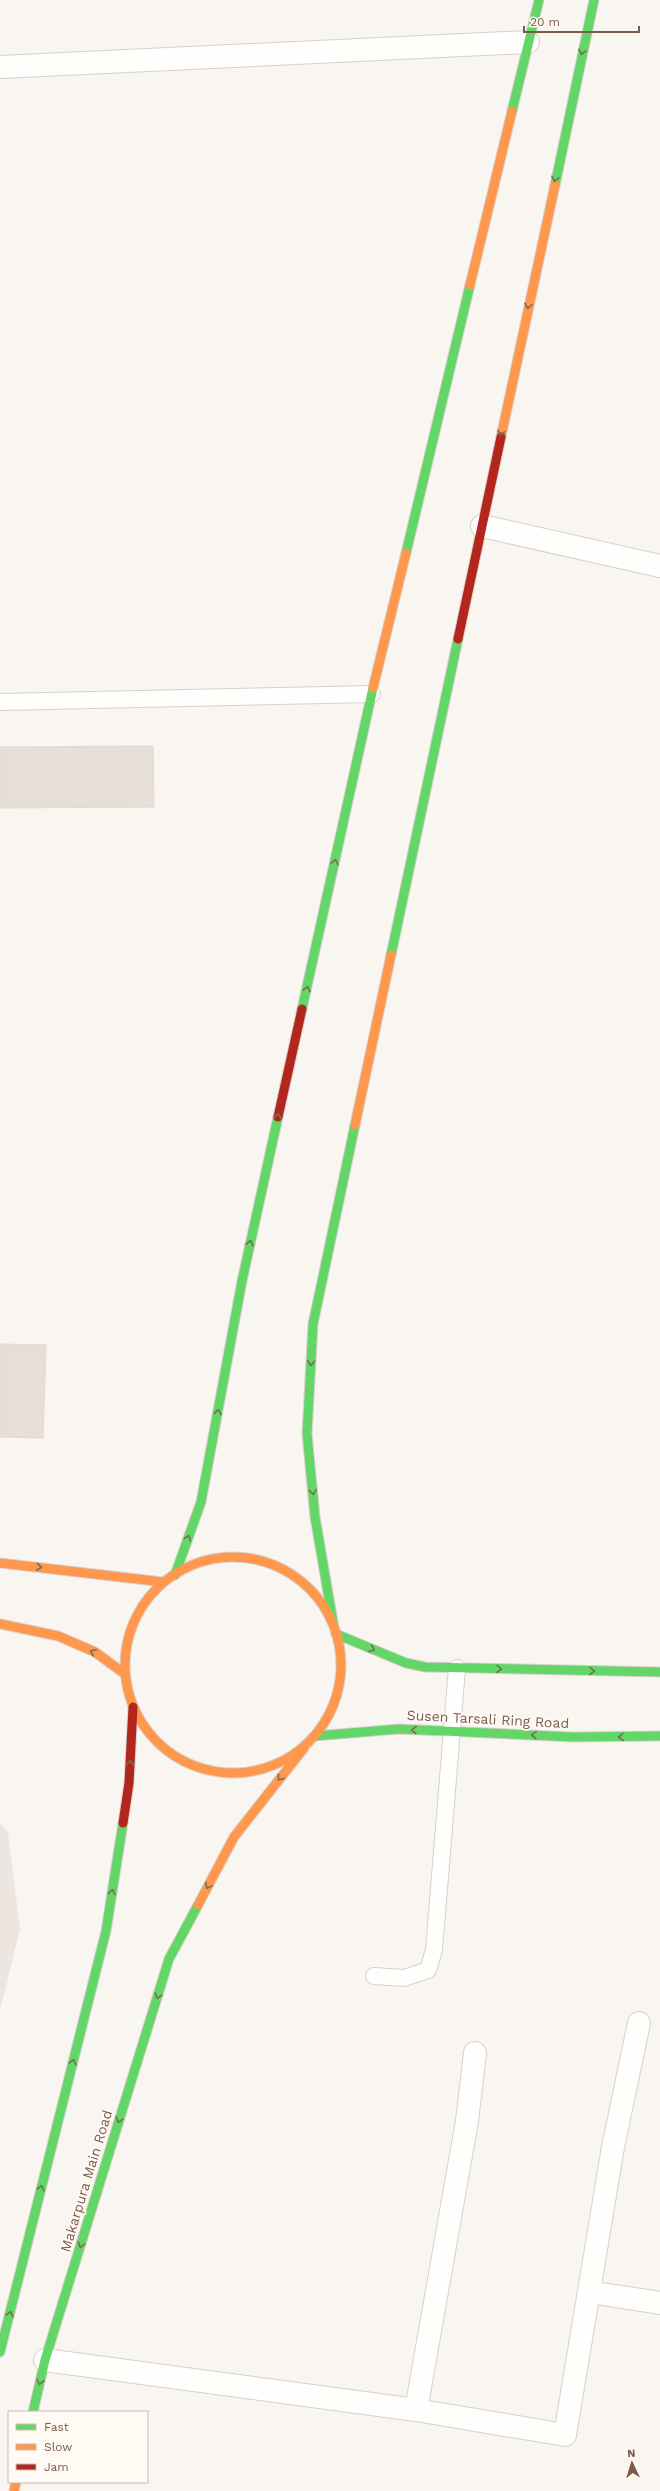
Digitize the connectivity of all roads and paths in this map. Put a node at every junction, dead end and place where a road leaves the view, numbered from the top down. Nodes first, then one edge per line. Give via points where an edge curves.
1 (539, 0) edge
2 (594, 0) edge
3 (528, 42) junction
4 (0, 67) edge
5 (482, 526) junction
6 (660, 566) edge
7 (372, 694) junction
8 (0, 702) edge
9 (0, 1563) edge
10 (175, 1575) junction
11 (163, 1582) junction
12 (333, 1622) junction
13 (0, 1624) edge
14 (336, 1634) junction
15 (457, 1668) junction
16 (660, 1672) edge
17 (124, 1674) junction
18 (133, 1707) junction
19 (453, 1732) junction
20 (315, 1736) junction
21 (660, 1736) edge
22 (304, 1748) junction
23 (374, 1976) dead end
24 (639, 2023) dead end
25 (475, 2053) dead end
26 (589, 2292) junction
27 (660, 2303) edge
28 (0, 2352) edge
29 (45, 2360) junction
30 (416, 2410) junction
31 (33, 2411) edge

1 - 3 main road
2 -> 5 main road
3 - 4 street
3 - 7 main road
5 - 6 street
5 -> 12 main road via 313,1324 307,1434 315,1516
7 - 8 lane
10 -> 7 main road via 201,1502 242,1281
9 -> 11 main road
10 - 11 main road
10 - 12 main road via 192,1564 225,1557 258,1560 290,1572 316,1593
11 - 17 main road via 141,1608 128,1639
12 - 14 main road
17 -> 13 main road via 95,1652 58,1636
14 -> 15 main road via 406,1663 425,1667
14 - 20 main road via 342,1655 340,1690 326,1722
15 -> 16 main road
15 - 19 lane
17 - 18 main road
18 - 22 main road via 151,1736 176,1758 208,1771 242,1773 275,1766
28 -> 18 main road via 106,1931 128,1782
19 -> 20 main road, Susen Tarsali Ring Road via 399,1729
21 -> 19 main road, Susen Tarsali Ring Road via 573,1737
19 - 23 lane via 434,1950 428,1970 404,1978
20 - 22 main road
22 -> 29 main road, Makarpura Main Road via 234,1837 170,1959
24 - 26 street via 613,2147
25 - 30 street via 467,2121
26 - 27 street
26 - 30 street via 565,2435
29 - 30 street
29 -> 31 main road, Makarpura Main Road

